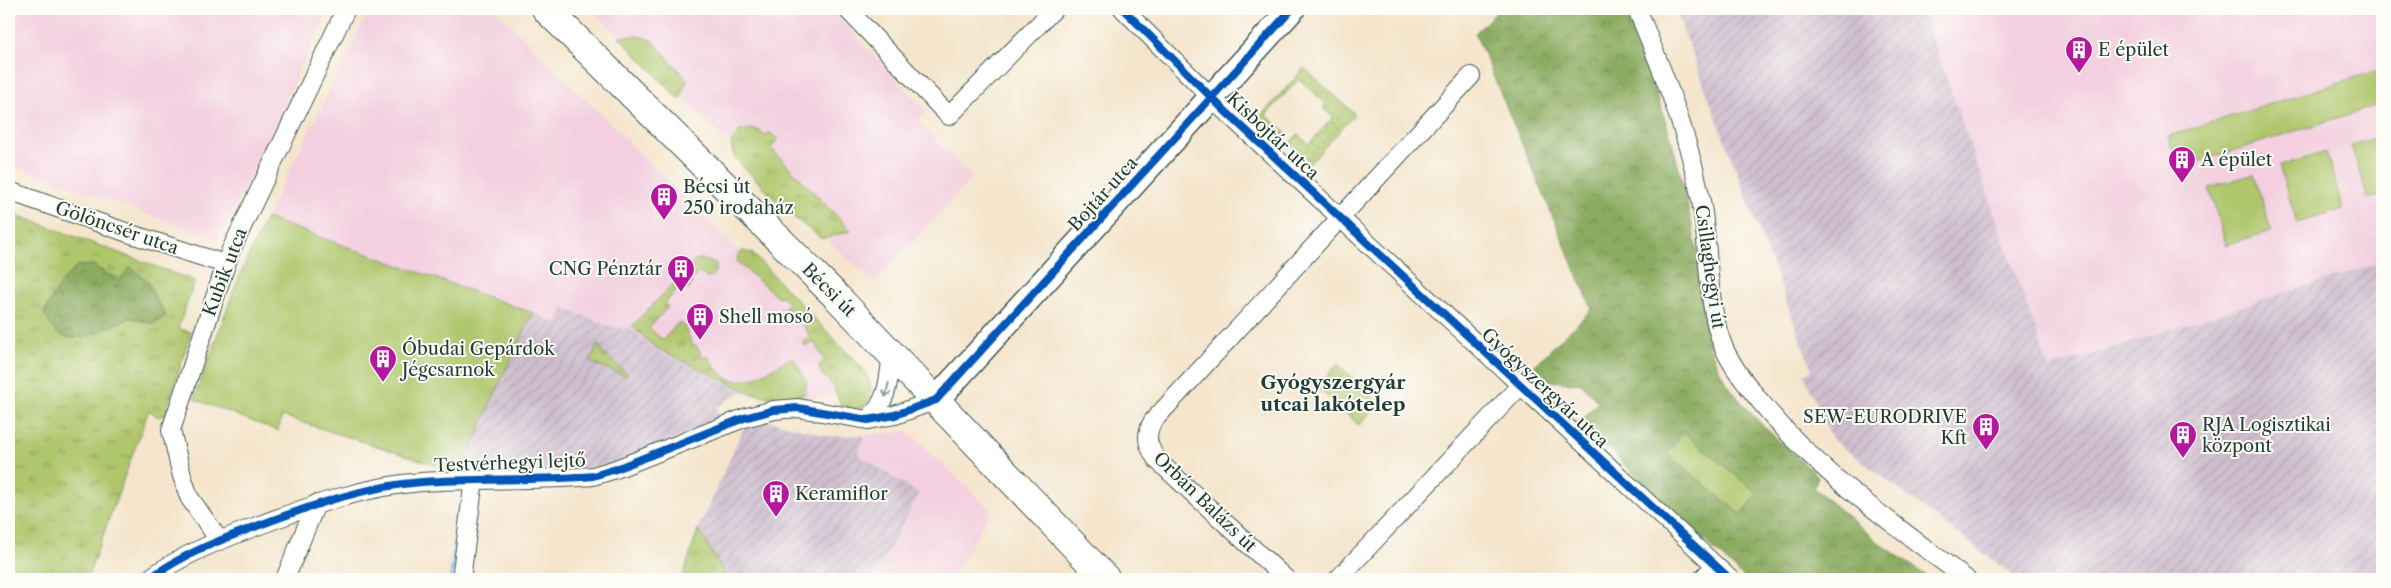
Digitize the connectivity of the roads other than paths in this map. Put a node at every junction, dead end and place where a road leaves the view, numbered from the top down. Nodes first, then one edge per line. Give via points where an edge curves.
1 (346, 9) edge
2 (546, 9) edge
3 (847, 9) edge
4 (1054, 9) edge
5 (1123, 9) edge
6 (1292, 9) edge
7 (1637, 9) edge
8 (1471, 76) dead end
9 (1210, 97) junction
10 (9, 191) edge
11 (1340, 219) junction
12 (225, 264) junction
13 (892, 354) junction
14 (1520, 386) junction
15 (936, 400) junction
16 (868, 420) junction
17 (474, 479) junction
18 (316, 504) junction
19 (219, 540) junction
20 (1715, 566) junction
21 (149, 579) edge
22 (284, 579) edge
23 (461, 579) edge
24 (1106, 579) edge
25 (1286, 579) edge
26 (1338, 579) edge
27 (1702, 579) edge
28 (1730, 579) edge
29 (1966, 579) edge

1 - 12 street, Kubik utca
2 - 13 main road, Bécsi út
3 - 4 street via 950,116
5 - 9 street, Kisbojtár utca
6 - 9 street, Bojtár utca
7 - 29 street, Csillaghegyi út via 1662,70 1700,195 1714,314 1733,366 1782,428 1813,460
8 - 11 street
9 - 11 street, Kisbojtár utca
9 - 15 street, Bojtár utca
10 - 12 street, Gölöncsér utca
11 - 14 street, Gyógyszergyár utca
11 - 25 street, Orbán Balázs út via 1148,429 1147,443 1158,461
12 - 19 street, Kubik utca via 171,430 189,497
13 - 15 main road, Bécsi út
13 -> 16 street via 888,390
14 - 20 street, Gyógyszergyár utca
14 - 26 street, Gyógyszergyár utca
15 - 16 street, Testvérhegyi lejtő via 895,415
15 - 24 main road, Bécsi út
16 - 17 street, Testvérhegyi lejtő via 798,408 774,410 744,418 593,476
17 - 18 street, Testvérhegyi lejtő via 391,486
17 - 23 street
18 - 19 street, Testvérhegyi lejtő
18 - 22 street
19 - 21 street, Testvérhegyi lejtő via 174,562
20 - 27 street
20 - 28 street, Gyógyszergyár utca

